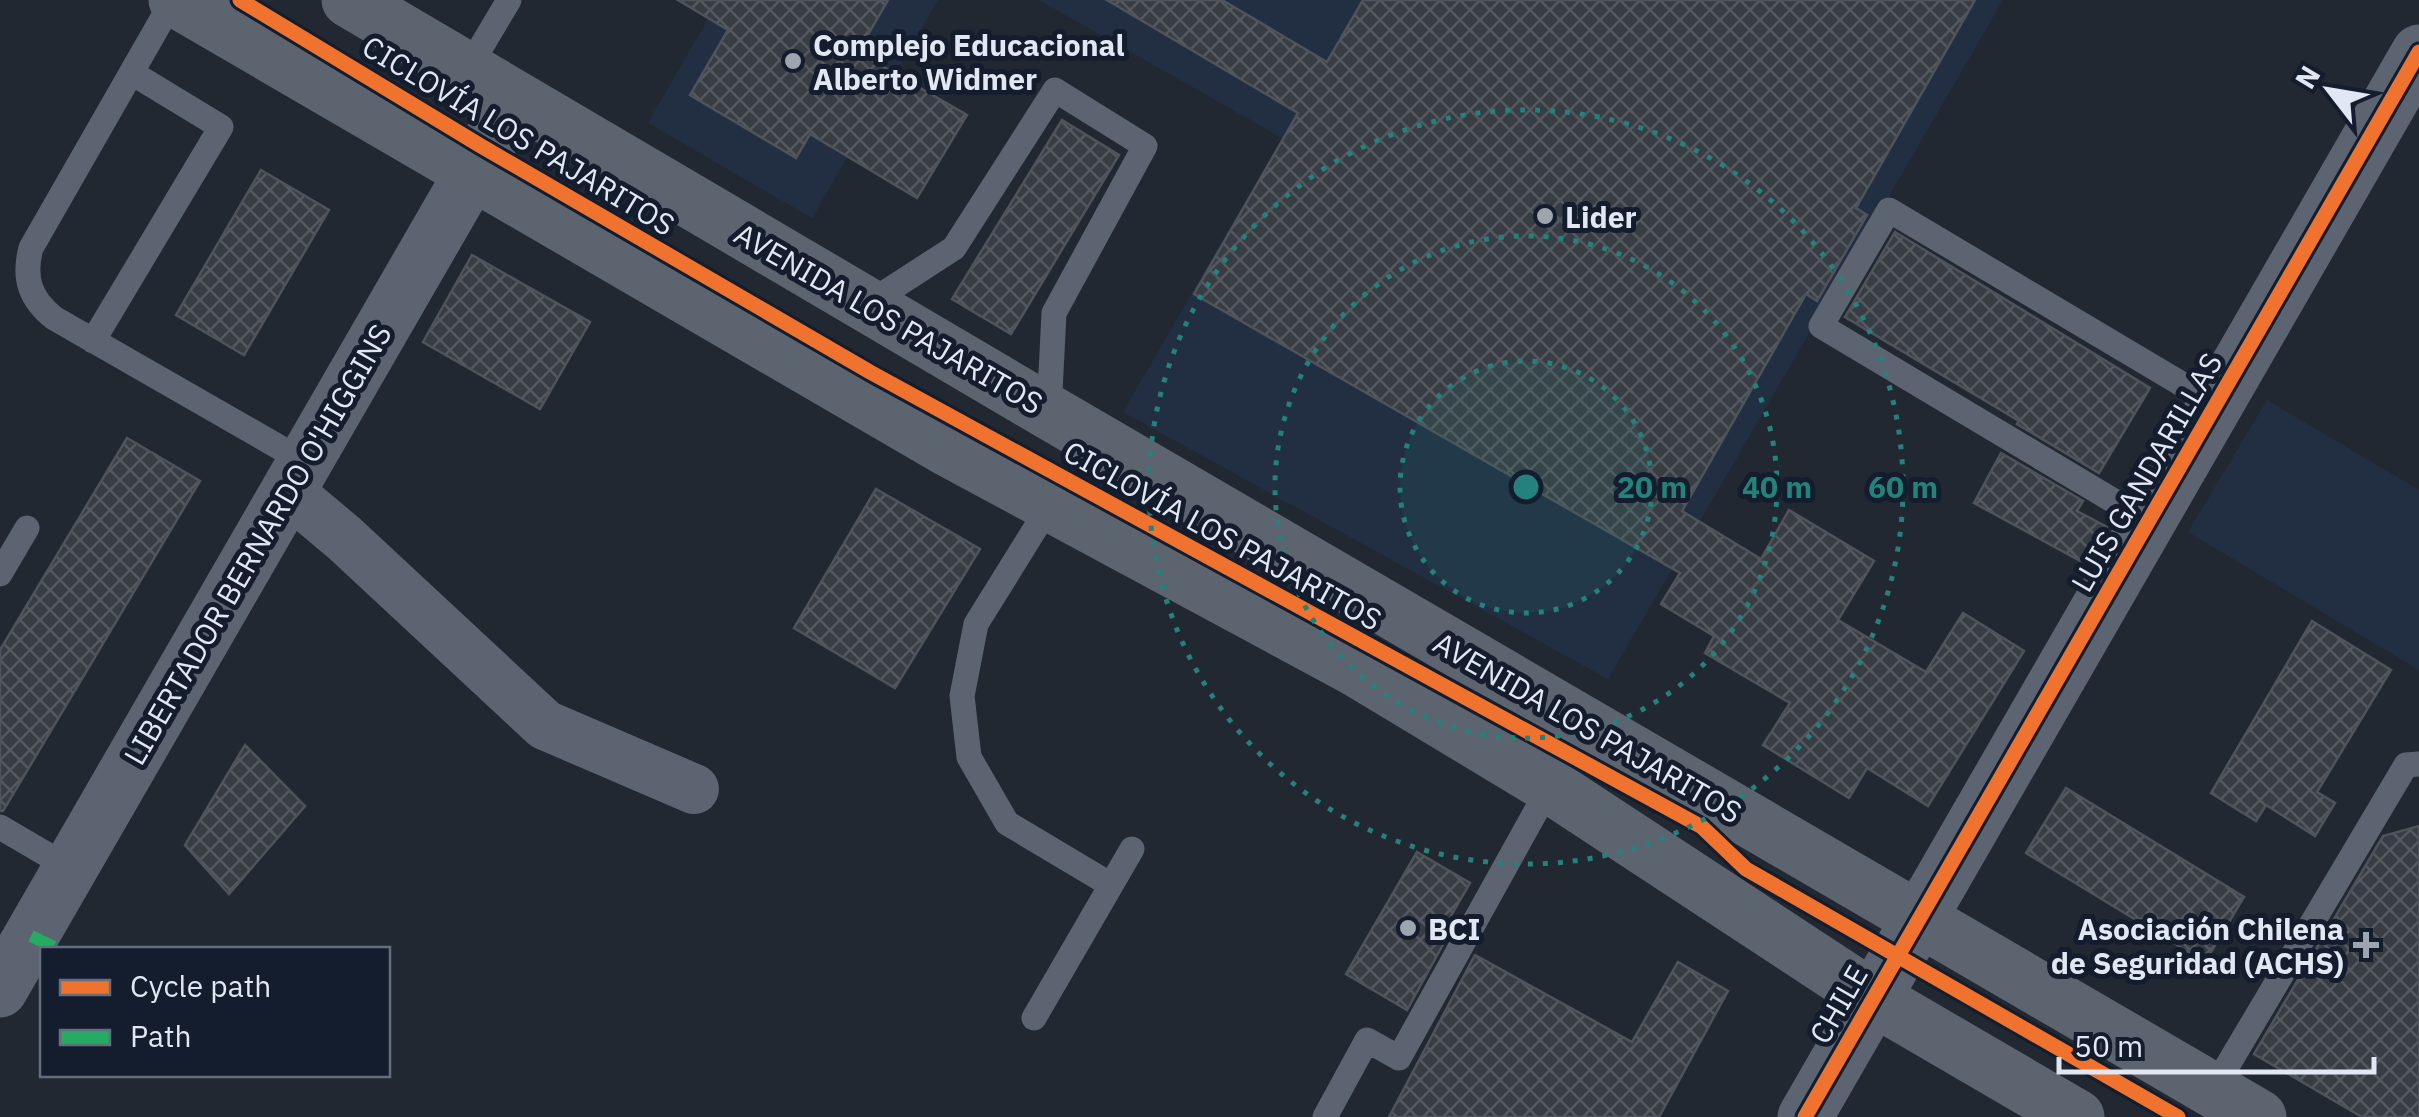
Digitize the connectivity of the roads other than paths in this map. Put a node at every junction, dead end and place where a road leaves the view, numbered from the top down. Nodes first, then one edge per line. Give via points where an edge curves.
1 (175, 0) edge
2 (349, 0) edge
3 (509, 0) edge
4 (2419, 52) edge
5 (468, 69) junction
6 (132, 73) junction
7 (515, 98) junction
8 (471, 174) junction
9 (866, 305) junction
10 (93, 340) junction
11 (2217, 406) junction
12 (1049, 412) junction
13 (296, 477) junction
14 (1050, 506) junction
15 (2149, 522) junction
16 (27, 528) dead end
17 (0, 574) edge
18 (2419, 764) edge
19 (1550, 786) junction
20 (694, 789) dead end
21 (0, 827) edge
22 (1132, 848) dead end
23 (70, 868) junction
24 (1110, 885) junction
25 (1918, 919) junction
26 (46, 942) edge
27 (40, 948) edge
28 (0, 990) edge
29 (1874, 998) junction
30 (1034, 1018) dead end
31 (2213, 1090) junction
32 (1324, 1117) edge
33 (1805, 1117) edge
34 (2077, 1117) edge
35 (2259, 1117) edge

1 - 6 lane
1 - 8 main road
2 - 5 main road, AVENIDA LOS PAJARITOS
3 - 5 lane
4 - 11 street, LUIS GANDARILLAS
5 - 7 main road, AVENIDA LOS PAJARITOS
6 - 10 lane via 26,263 40,308
6 - 10 lane via 222,127
7 - 8 street, LIBERTADOR BERNARDO O'HIGGINS
7 - 9 main road, AVENIDA LOS PAJARITOS
8 - 13 street, LIBERTADOR BERNARDO O'HIGGINS
8 - 14 main road
9 - 12 main road, AVENIDA LOS PAJARITOS
9 - 12 lane via 954,248 1055,90 1145,146 1054,313
10 - 13 lane
11 - 15 street, LUIS GANDARILLAS
11 - 15 lane via 1889,210 1821,326
12 - 25 main road, AVENIDA LOS PAJARITOS
13 - 20 street via 344,538 545,724
13 - 23 street, LIBERTADOR BERNARDO O'HIGGINS
14 - 19 main road via 1256,613
14 - 24 lane via 976,624 962,696 970,758 1006,823
15 - 25 street, LUIS GANDARILLAS
16 - 17 lane
18 - 31 lane via 2406,765
19 - 29 main road
19 - 32 lane via 1399,1058 1367,1040
21 - 23 lane
22 - 24 lane
23 - 26 street, LIBERTADOR BERNARDO O'HIGGINS
24 - 30 lane
25 - 29 street, CHILE
25 - 31 main road, AVENIDA LOS PAJARITOS
27 - 28 street, LIBERTADOR BERNARDO O'HIGGINS
29 - 33 street, CHILE
29 - 34 main road
31 - 35 main road, AVENIDA LOS PAJARITOS

